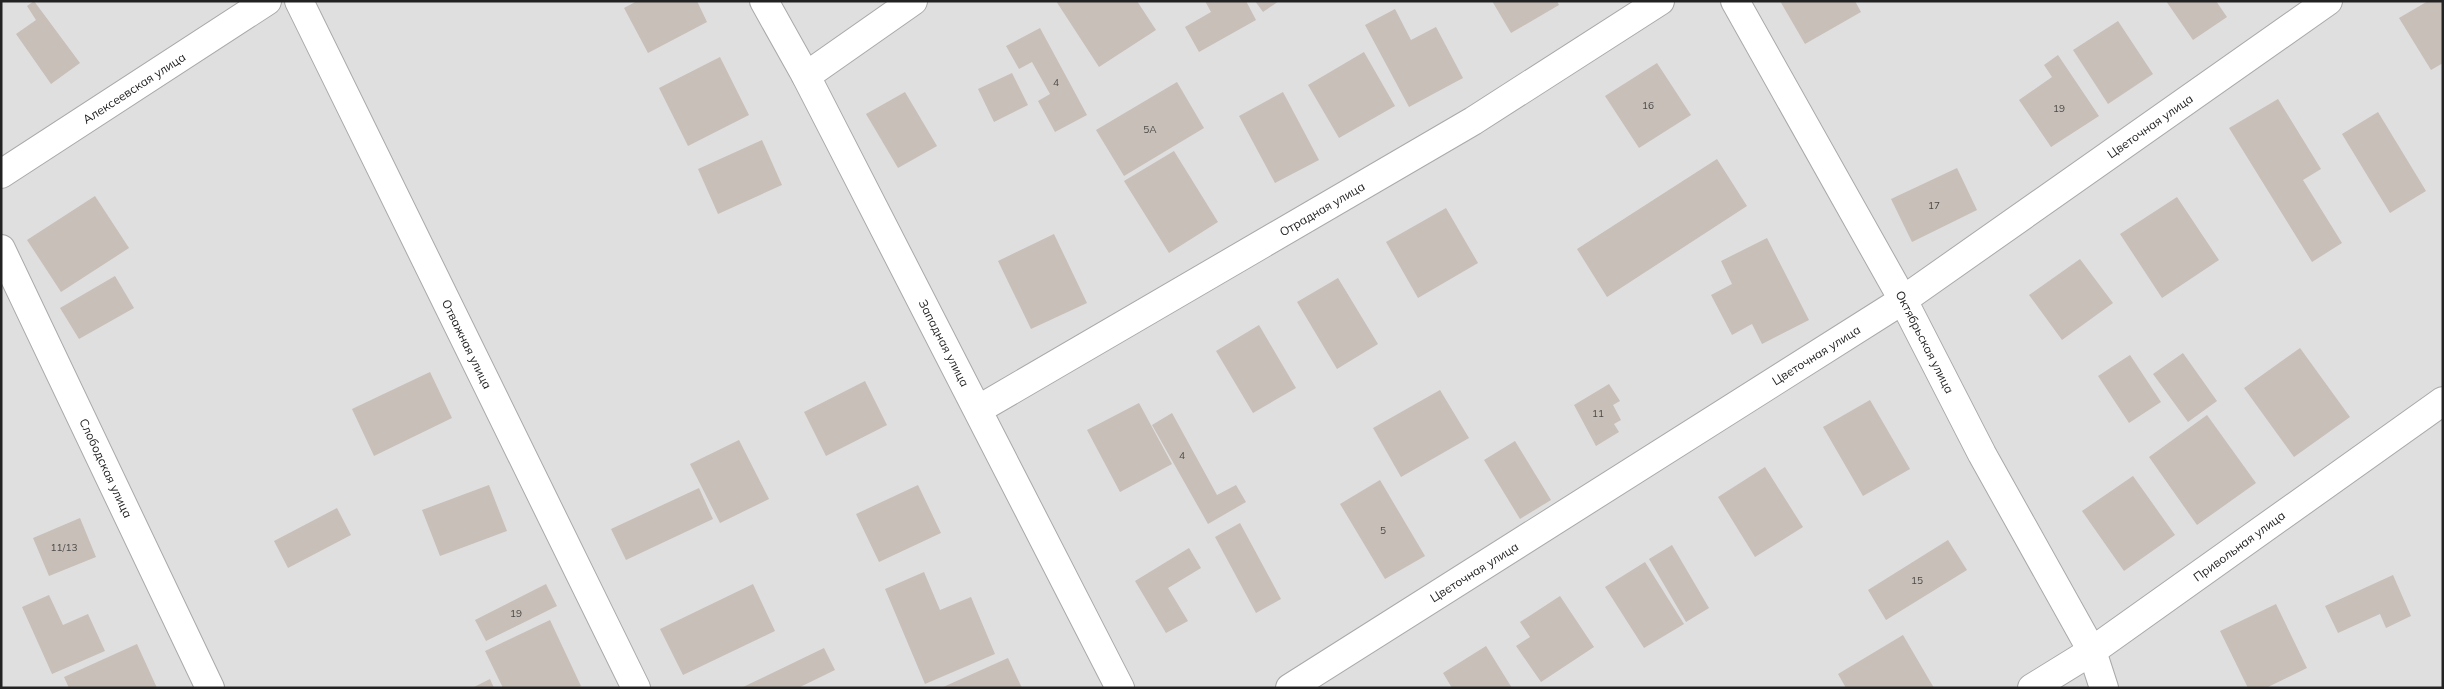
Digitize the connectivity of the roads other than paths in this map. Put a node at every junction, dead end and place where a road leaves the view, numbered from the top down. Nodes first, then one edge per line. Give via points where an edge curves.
1 (267, 1) edge
2 (299, 1) edge
3 (764, 1) edge
4 (913, 1) edge
5 (1660, 1) edge
6 (1736, 1) edge
7 (2328, 1) edge
8 (806, 76) junction
9 (1, 174) edge
10 (1, 249) edge
11 (1903, 300) junction
12 (2443, 401) edge
13 (979, 410) junction
14 (2092, 651) junction
15 (210, 688) edge
16 (636, 688) edge
17 (1120, 688) edge
18 (1290, 688) edge
19 (2032, 688) edge
20 (2104, 688) edge

1 - 9 street, Алексеевская улица
2 - 16 street, Отважная улица
3 - 8 street, Западная улица
4 - 8 street
5 - 13 street, Отрадная улица via 1473,121
6 - 11 street, Октябрьская улица
7 - 11 street, Цветочная улица
8 - 13 street, Западная улица
10 - 15 street, Слободская улица
11 - 14 street, Октябрьская улица via 1982,454
11 - 18 street, Цветочная улица
12 - 14 street, Привольная улица
13 - 17 street, Западная улица
14 - 19 street, Привольная улица
14 - 20 street, Октябрьская улица

